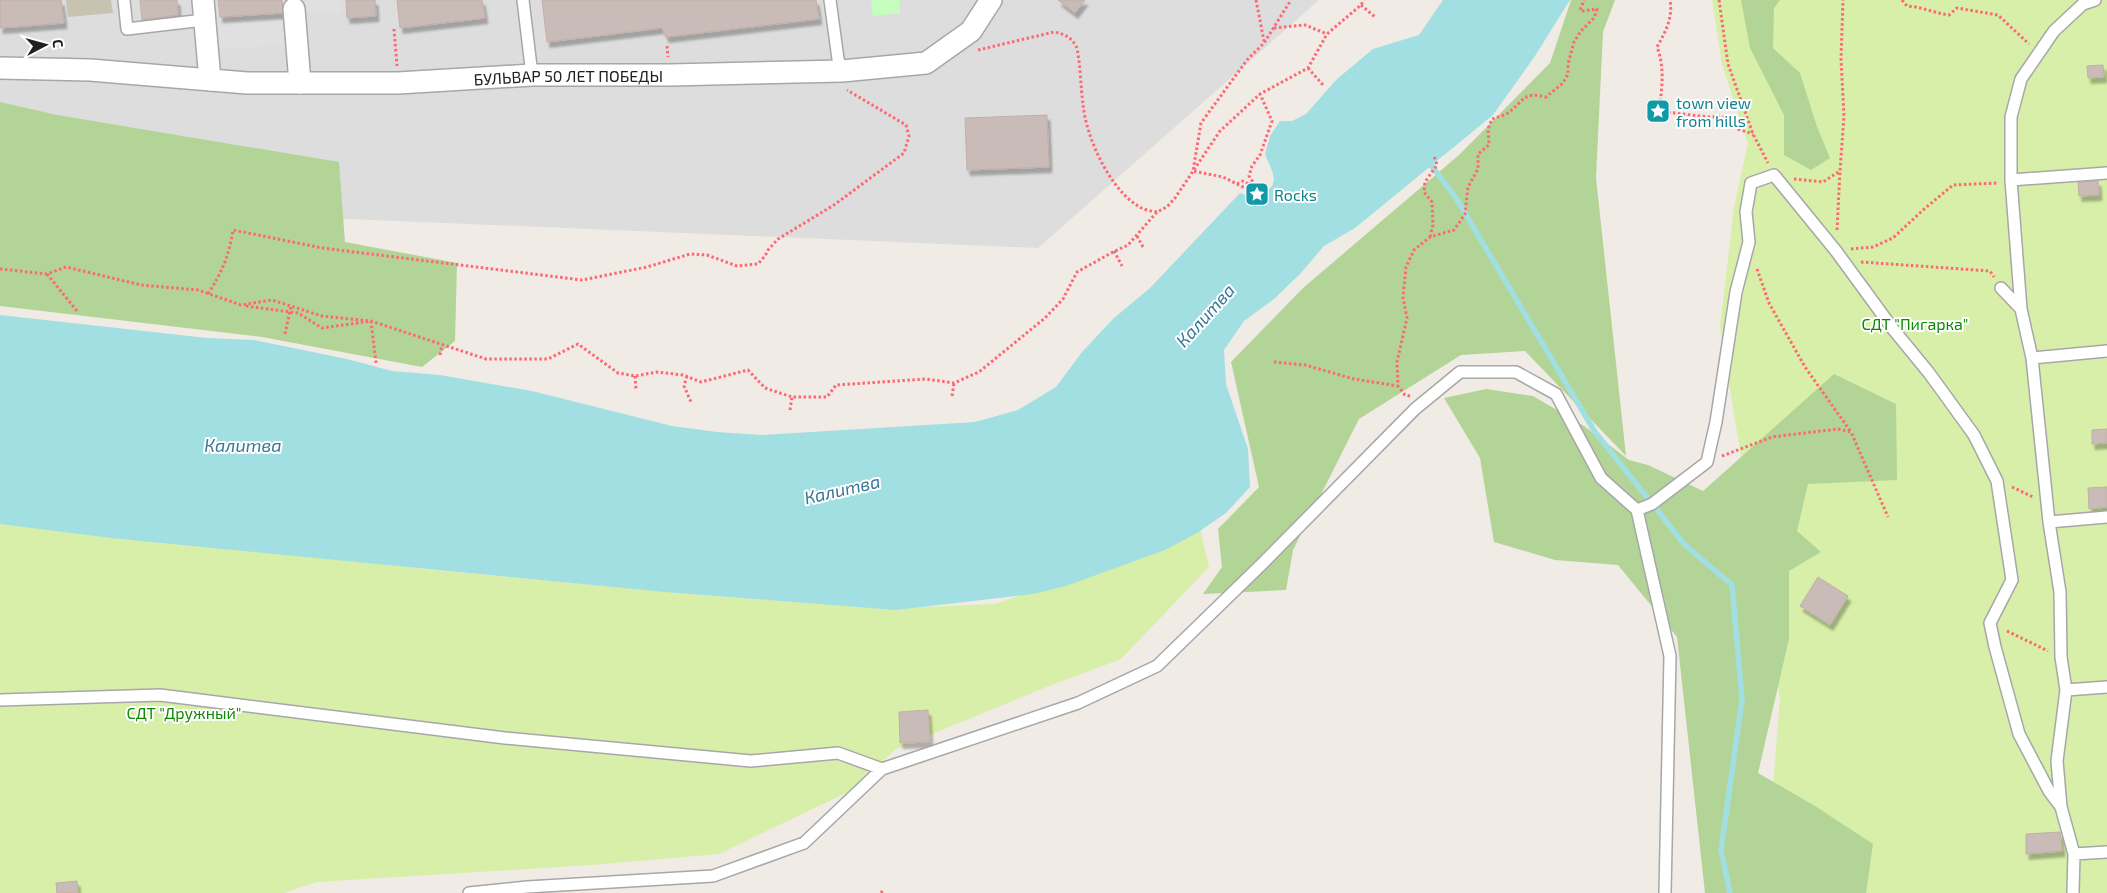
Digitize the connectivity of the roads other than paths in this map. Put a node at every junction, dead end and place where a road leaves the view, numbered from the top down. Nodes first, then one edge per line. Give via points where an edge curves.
1 (124, 0) edge
2 (523, 0) edge
3 (830, 0) edge
4 (991, 0) edge
5 (2095, 0) edge
6 (294, 9) dead end
7 (203, 10) edge
8 (0, 68) edge
9 (842, 71) junction
10 (532, 75) junction
11 (210, 80) junction
12 (300, 83) junction
13 (2107, 173) edge
14 (2011, 180) junction
15 (2001, 288) road end
16 (2021, 308) junction
17 (2107, 351) edge
18 (2032, 358) junction
19 (1637, 510) junction
20 (2107, 517) edge
21 (2050, 522) junction
22 (2107, 687) edge
23 (2066, 690) junction
24 (0, 700) edge
25 (882, 769) junction
26 (2061, 807) junction
27 (2107, 852) edge
28 (2074, 854) junction
29 (470, 893) edge
30 (1664, 893) edge
31 (2073, 893) edge

1 - 7 lane via 127,29
2 - 10 lane
3 - 9 lane
4 - 9 street, БУЛЬВАР 50 ЛЕТ ПОБЕДЫ via 971,31 926,63
5 - 14 lane via 2083,4 2054,31 2021,78 2011,117
6 - 12 street
7 - 11 street
8 - 11 street, БУЛЬВАР 50 ЛЕТ ПОБЕДЫ via 90,70
9 - 10 street, БУЛЬВАР 50 ЛЕТ ПОБЕДЫ
10 - 12 street, БУЛЬВАР 50 ЛЕТ ПОБЕДЫ via 398,83
11 - 12 street, БУЛЬВАР 50 ЛЕТ ПОБЕДЫ
13 - 14 lane
14 - 16 lane
15 - 16 lane
16 - 18 lane
17 - 18 lane
18 - 21 lane
19 - 25 lane via 1601,478 1556,394 1516,372 1460,372 1414,409 1157,666 1078,703
19 - 26 lane via 1652,504 1707,462 1736,292 1749,245 1746,212 1751,183 1774,175 1929,372 1974,435 1997,481 2012,580 1990,623 1994,647 2019,734
19 - 30 lane via 1670,656
20 - 21 lane
21 - 23 lane via 2060,592 2061,657
22 - 23 lane
23 - 26 lane via 2057,761
24 - 25 lane via 160,695 505,738 751,761 838,753
25 - 29 lane via 804,843 713,876
26 - 28 lane
27 - 28 lane
28 - 31 lane

